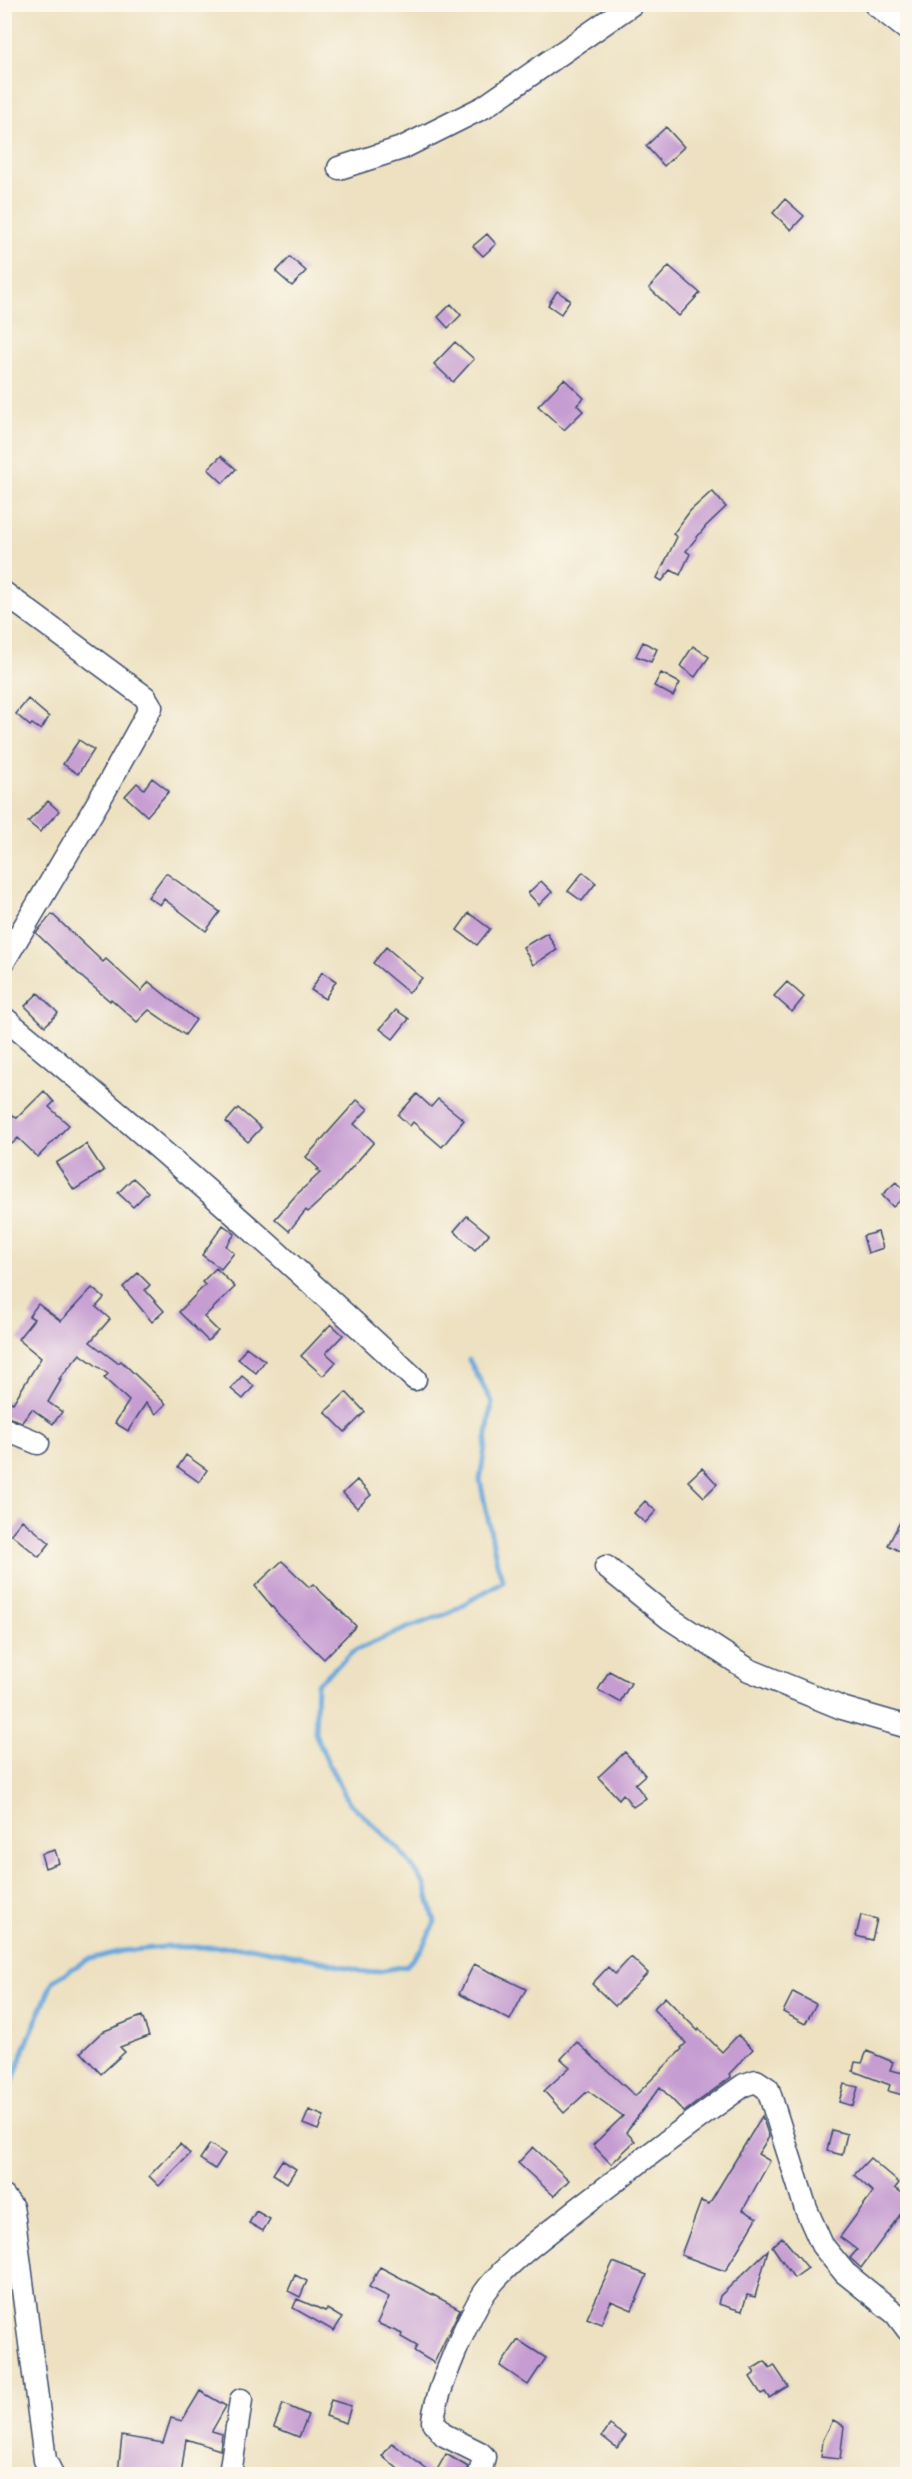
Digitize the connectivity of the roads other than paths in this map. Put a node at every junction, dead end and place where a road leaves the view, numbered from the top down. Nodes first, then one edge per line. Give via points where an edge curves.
1 (632, 4) edge
2 (875, 4) edge
3 (908, 30) edge
4 (339, 168) dead end
5 (4, 593) edge
6 (4, 961) edge
7 (4, 1018) edge
8 (415, 1379) dead end
9 (4, 1429) edge
10 (38, 1443) dead end
11 (606, 1567) dead end
12 (908, 1727) edge
13 (4, 2197) edge
14 (908, 2330) edge
15 (242, 2400) dead end
16 (51, 2475) edge
17 (230, 2475) edge
18 (480, 2475) edge

1 - 4 street via 484,107 402,148
2 - 3 street
5 - 6 street via 145,697 151,707
7 - 8 street via 100,1095
9 - 10 street
11 - 12 street via 669,1618 749,1670 842,1708
13 - 16 street via 12,2207 45,2460
14 - 18 street via 896,2314 837,2265 822,2245 806,2209 768,2089 756,2081 744,2085 672,2135 529,2248 480,2298 445,2380 433,2422 444,2435 484,2457
15 - 17 street

